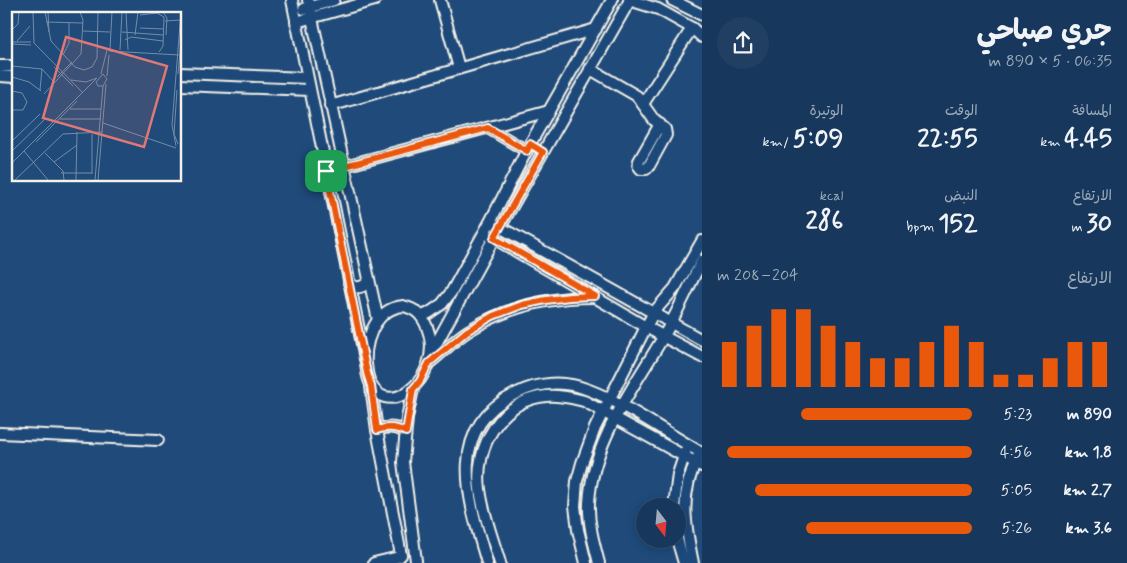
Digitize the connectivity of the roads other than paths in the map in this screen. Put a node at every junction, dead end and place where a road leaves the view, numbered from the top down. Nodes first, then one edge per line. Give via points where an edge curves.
1 (292, 0) edge
2 (334, 0) edge
3 (375, 0) edge
4 (440, 0) edge
5 (612, 0) edge
6 (630, 0) edge
7 (672, 0) edge
8 (687, 4) edge
9 (310, 8) edge
10 (702, 15) edge
11 (295, 17) junction
12 (692, 28) junction
13 (596, 29) junction
14 (702, 37) edge
15 (459, 68) junction
16 (590, 69) junction
17 (181, 73) edge
18 (307, 78) junction
19 (181, 84) edge
20 (310, 90) junction
21 (643, 104) junction
22 (330, 106) junction
23 (550, 111) junction
24 (660, 124) dead end
25 (488, 128) junction
26 (528, 148) junction
27 (543, 152) junction
28 (345, 166) junction
29 (326, 171) junction
30 (490, 222) junction
31 (500, 227) junction
32 (484, 233) junction
33 (494, 238) junction
34 (702, 241) edge
35 (702, 261) edge
36 (369, 280) junction
37 (349, 283) junction
38 (595, 296) junction
39 (448, 298) junction
40 (458, 304) junction
41 (654, 312) junction
42 (422, 316) junction
43 (378, 320) junction
44 (672, 323) junction
45 (646, 327) junction
46 (664, 337) junction
47 (702, 340) edge
48 (702, 357) edge
49 (430, 358) junction
50 (365, 359) junction
51 (371, 386) junction
52 (413, 389) junction
53 (610, 400) junction
54 (622, 407) junction
55 (604, 412) junction
56 (615, 418) junction
57 (377, 430) junction
58 (406, 432) junction
59 (0, 433) edge
60 (158, 440) dead end
61 (688, 445) junction
62 (701, 452) edge
63 (684, 456) junction
64 (699, 464) edge
65 (675, 498) edge
66 (680, 548) edge
67 (399, 558) edge
68 (379, 562) edge
69 (416, 562) edge
70 (487, 563) edge
71 (500, 563) edge
72 (586, 563) edge
73 (599, 563) edge
74 (684, 563) edge
75 (693, 563) edge

1 - 11 street
2 - 9 street
3 - 9 street
4 - 15 street
5 - 13 street
6 - 12 street via 658,9
6 - 16 street
7 - 8 street
8 - 10 street
9 - 11 street
9 - 22 street
11 - 18 street
12 - 14 street
12 - 21 street
13 - 15 street
13 - 23 street
15 - 22 street
16 - 21 street via 637,96
16 - 27 street
17 - 18 street
18 - 20 street
19 - 20 street
20 - 29 street
21 - 24 street
22 - 28 street
23 - 25 street
23 - 26 street
25 - 26 street
25 - 28 street
26 - 27 street
26 - 30 street
27 - 31 street
28 - 29 street
28 - 36 street
29 - 37 street
30 - 31 street
30 - 32 street
31 - 33 street
31 - 41 street
32 - 33 street
32 - 39 street
33 - 38 street
33 - 40 street
34 - 41 street via 669,297
35 - 44 street
36 - 37 street via 360,288
36 - 43 street
37 - 50 street
38 - 45 street
38 - 49 street via 522,305 493,316
39 - 40 street via 452,304
39 - 42 street
40 - 49 street
41 - 44 street
41 - 45 street
42 - 43 street via 403,306 388,309
42 - 49 street via 429,332
43 - 50 street via 371,332
44 - 46 street
44 - 47 street
45 - 46 street
45 - 53 street
46 - 48 street
46 - 54 street
49 - 52 street via 423,377
50 - 51 street
51 - 52 street via 386,398 395,398
51 - 57 street
52 - 58 street
53 - 54 street
53 - 55 street
53 - 70 street via 588,389 566,384 543,384 509,397 482,420 472,438 467,460 473,512
54 - 56 street
54 - 61 street
55 - 56 street
55 - 71 street via 584,401 565,396 544,396 514,408 490,432 482,449 480,488
55 - 72 street via 588,445 577,481 575,506
56 - 63 street
56 - 73 street via 598,456 589,504
57 - 58 street via 394,427
57 - 67 street
58 - 69 street via 403,471
59 - 60 street
61 - 62 street
61 - 63 street
62 - 64 street
63 - 64 street
63 - 65 street
64 - 75 street via 688,484 685,506
66 - 74 street
67 - 68 street
67 - 69 street via 410,554

